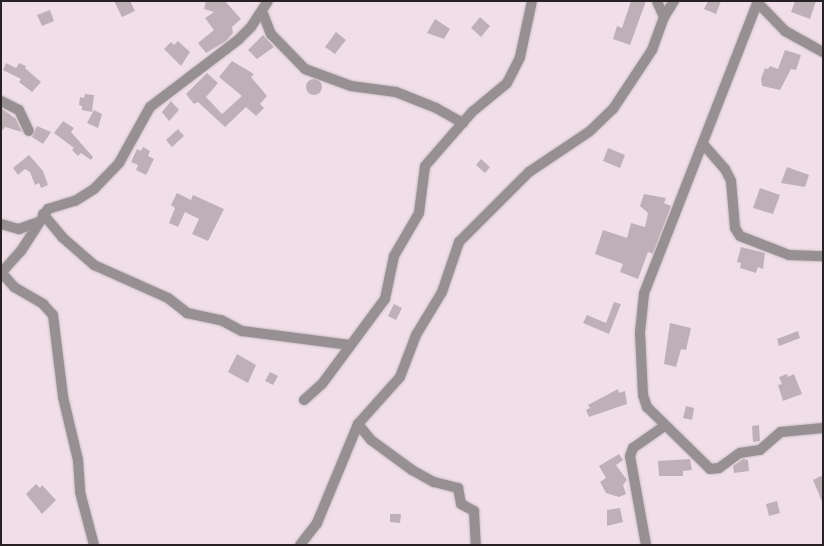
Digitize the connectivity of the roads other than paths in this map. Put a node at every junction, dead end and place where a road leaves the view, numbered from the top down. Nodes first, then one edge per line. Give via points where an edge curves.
1 (268, 1) edge
2 (532, 1) edge
3 (657, 1) edge
4 (674, 1) edge
5 (758, 2) edge
6 (262, 11) junction
7 (664, 17) junction
8 (823, 52) edge
9 (1, 101) edge
10 (463, 123) junction
11 (30, 131) dead end
12 (704, 145) junction
13 (40, 218) junction
14 (1, 224) edge
15 (823, 256) edge
16 (1, 272) edge
17 (350, 345) junction
18 (304, 400) dead end
19 (358, 424) junction
20 (664, 426) junction
21 (823, 428) edge
22 (94, 545) edge
23 (300, 545) edge
24 (476, 545) edge
25 (646, 545) edge

1 - 6 street
2 - 10 street via 520,57 507,83
3 - 7 street
4 - 7 street
5 - 8 street via 785,31
5 - 12 street via 709,121
6 - 10 street via 271,34 305,69 358,88 396,92 436,108
6 - 13 street via 232,44 150,107 119,163 94,189 75,202 53,206
7 - 19 street via 648,59 613,109 590,131 526,176 459,242 442,292 416,335 400,377
9 - 11 street via 19,110
10 - 17 street via 426,166 419,213 394,256 385,299
12 - 15 street via 725,169 731,182 735,228 740,236 789,255
12 - 20 street via 644,294 642,307 640,334 643,395 646,407
13 - 14 street via 19,229
13 - 16 street via 20,251
13 - 17 street via 94,265 168,298 187,313 221,320 242,331
16 - 22 street via 14,287 43,304 53,315 64,397 78,460 80,492
17 - 18 street via 314,394
19 - 23 street via 317,523
19 - 24 street via 375,444 412,470 434,482 458,488 461,504 474,511
20 - 21 street via 714,470 740,452 760,450 781,432
20 - 25 street via 633,448 630,456

